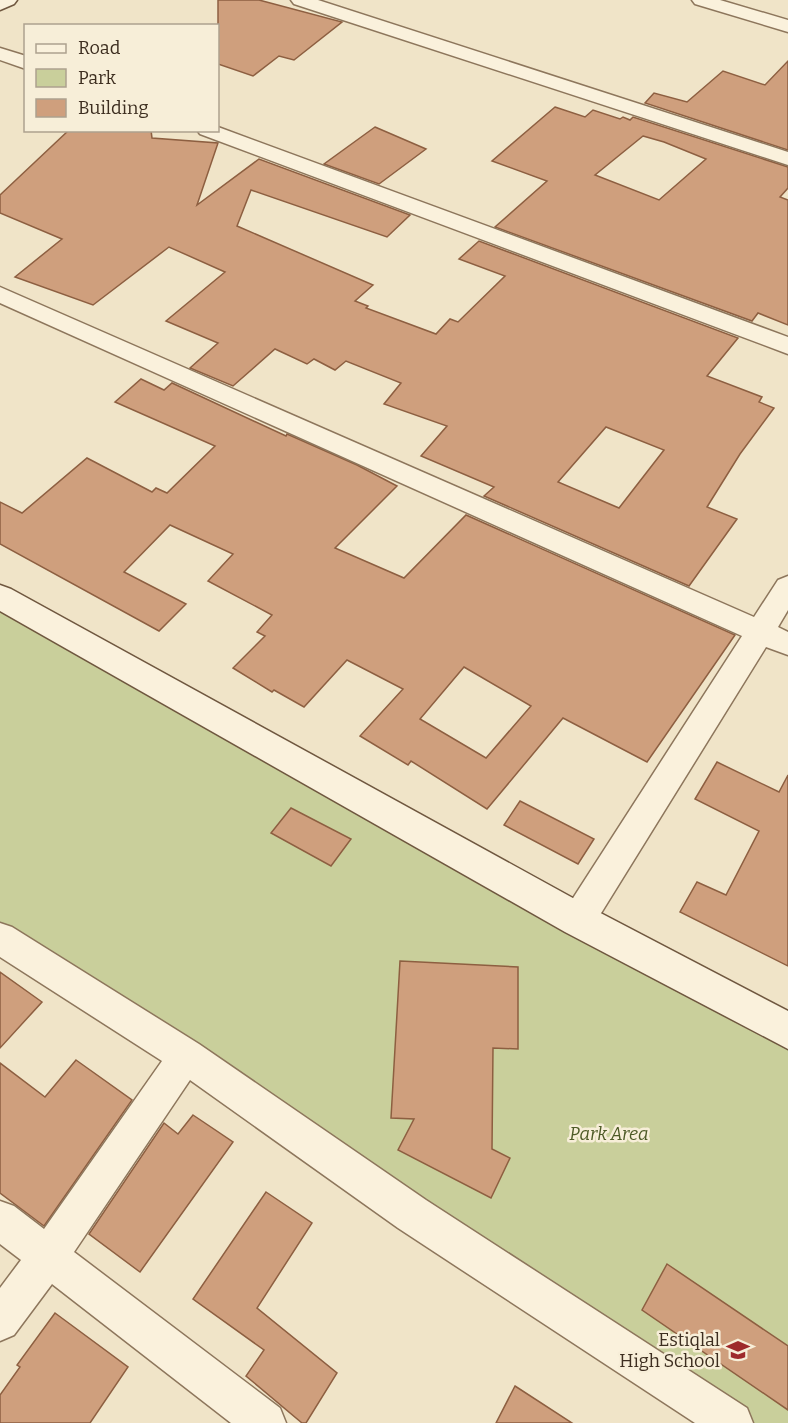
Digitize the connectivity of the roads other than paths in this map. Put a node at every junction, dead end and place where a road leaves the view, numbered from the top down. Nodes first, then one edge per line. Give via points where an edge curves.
1 (7, 0) edge
2 (300, 0) edge
3 (701, 0) edge
4 (0, 4) edge
5 (788, 26) edge
6 (0, 54) edge
7 (24, 62) edge
8 (212, 132) edge
9 (788, 159) edge
10 (0, 294) edge
11 (788, 346) edge
12 (788, 587) edge
13 (0, 597) edge
14 (760, 632) junction
15 (788, 644) edge
16 (578, 920) junction
17 (0, 938) edge
18 (788, 1031) edge
19 (186, 1056) junction
20 (0, 1220) edge
21 (48, 1257) junction
22 (0, 1320) edge
23 (265, 1423) edge
24 (732, 1423) edge

1 - 4 street
2 - 9 street
3 - 5 street
6 - 7 street
8 - 11 street
10 - 14 street
12 - 14 street
13 - 16 street
14 - 15 street
14 - 16 street
16 - 18 street
17 - 19 street
19 - 21 street
19 - 24 street via 412,1214
20 - 21 street
21 - 22 street
21 - 23 street

